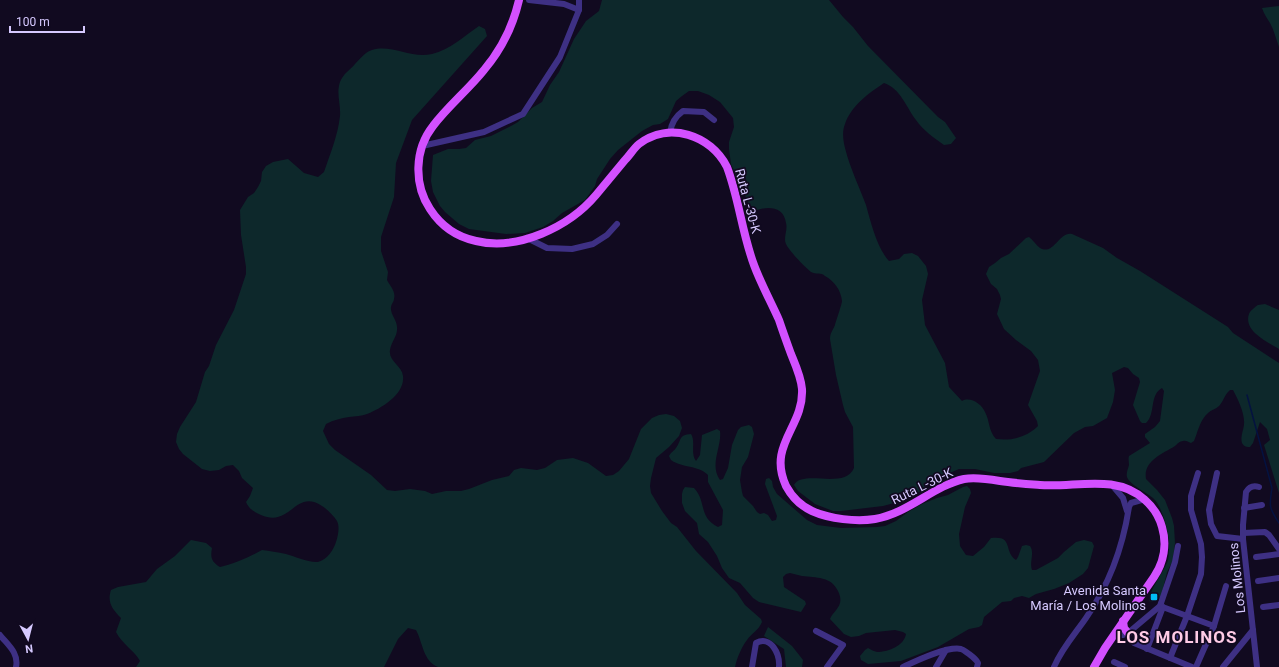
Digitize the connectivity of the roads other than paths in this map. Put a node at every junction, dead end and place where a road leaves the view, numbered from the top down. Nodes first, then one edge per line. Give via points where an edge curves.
1 (529, 0) edge
2 (579, 0) edge
3 (520, 1) edge
4 (579, 10) junction
5 (714, 120) dead end
6 (670, 133) junction
7 (422, 146) junction
8 (617, 224) dead end
9 (527, 238) junction
10 (1198, 472) dead end
11 (1216, 473) dead end
12 (1110, 484) junction
13 (1259, 487) dead end
14 (1144, 499) junction
15 (1262, 505) dead end
16 (1244, 508) junction
17 (1128, 514) junction
18 (1243, 536) junction
19 (1178, 546) dead end
20 (1279, 549) edge
21 (1279, 554) edge
22 (1256, 557) dead end
23 (1279, 578) edge
24 (1258, 581) dead end
25 (1226, 586) dead end
26 (1279, 605) edge
27 (1161, 607) junction
28 (1263, 607) dead end
29 (1187, 616) junction
30 (1123, 621) junction
31 (1214, 626) junction
32 (1253, 630) junction
33 (816, 631) dead end
34 (1128, 633) junction
35 (0, 635) edge
36 (1114, 635) junction
37 (1134, 644) dead end
38 (1148, 649) junction
39 (946, 650) junction
40 (1170, 658) junction
41 (1114, 662) dead end
42 (16, 667) edge
43 (752, 667) edge
44 (779, 667) edge
45 (827, 667) edge
46 (903, 667) edge
47 (936, 667) edge
48 (977, 667) edge
49 (1054, 667) edge
50 (1094, 667) edge
51 (1125, 667) edge
52 (1192, 667) edge
53 (1196, 667) edge
54 (1223, 667) edge
55 (1257, 667) edge

1 - 4 street via 564,4
2 - 4 street
3 - 7 main road, Ruta L-30-K via 500,49 432,126
4 - 7 street via 560,57 523,114 484,132
5 - 6 street via 704,112 683,111 674,122
6 - 9 main road, Ruta L-30-K via 653,137 637,145 595,197 572,217 551,230
6 - 12 main road, Ruta L-30-K via 689,135 701,140 716,151 724,162 754,266 798,369 802,388 801,407 785,440 781,465 785,484 800,503 819,513 849,520 866,520 898,512 951,483 966,479 1054,486
7 - 9 main road, Ruta L-30-K via 418,167 420,187 428,206 441,223 458,235 478,242 502,243
8 - 9 street via 607,235 593,244 572,249 548,248
10 - 29 street via 1191,496 1191,510 1201,544 1202,563 1200,579
11 - 18 street via 1209,510 1214,530 1217,536
12 - 14 main road, Ruta L-30-K via 1133,490
12 - 17 street via 1123,498
13 - 16 street, Los Molinos via 1252,486 1247,490
14 - 17 street via 1131,503
14 - 30 main road, Ruta L-30-K via 1156,512 1161,523 1164,554 1158,572
15 - 16 street
16 - 18 street, Los Molinos
17 - 49 street via 1118,553 1103,590
18 - 20 street via 1265,532
18 - 32 street, Los Molinos
19 - 27 street via 1176,562
21 - 22 street
23 - 24 street
25 - 31 street
26 - 28 street
27 - 29 street
27 - 34 street
27 - 38 street
29 - 31 street
29 - 40 street
30 - 34 main road
30 - 36 main road, Ruta L-30-K
31 - 53 street
32 - 54 street, Los Molinos
32 - 55 street
33 - 45 street via 843,645
34 - 36 street
35 - 42 street via 14,652
36 - 50 main road, Ruta L-30-K
37 - 38 street
38 - 40 street
39 - 46 street
39 - 47 street
39 - 48 street via 965,651 976,659
40 - 52 street
41 - 51 street
43 - 44 street via 756,643 762,641 774,648

